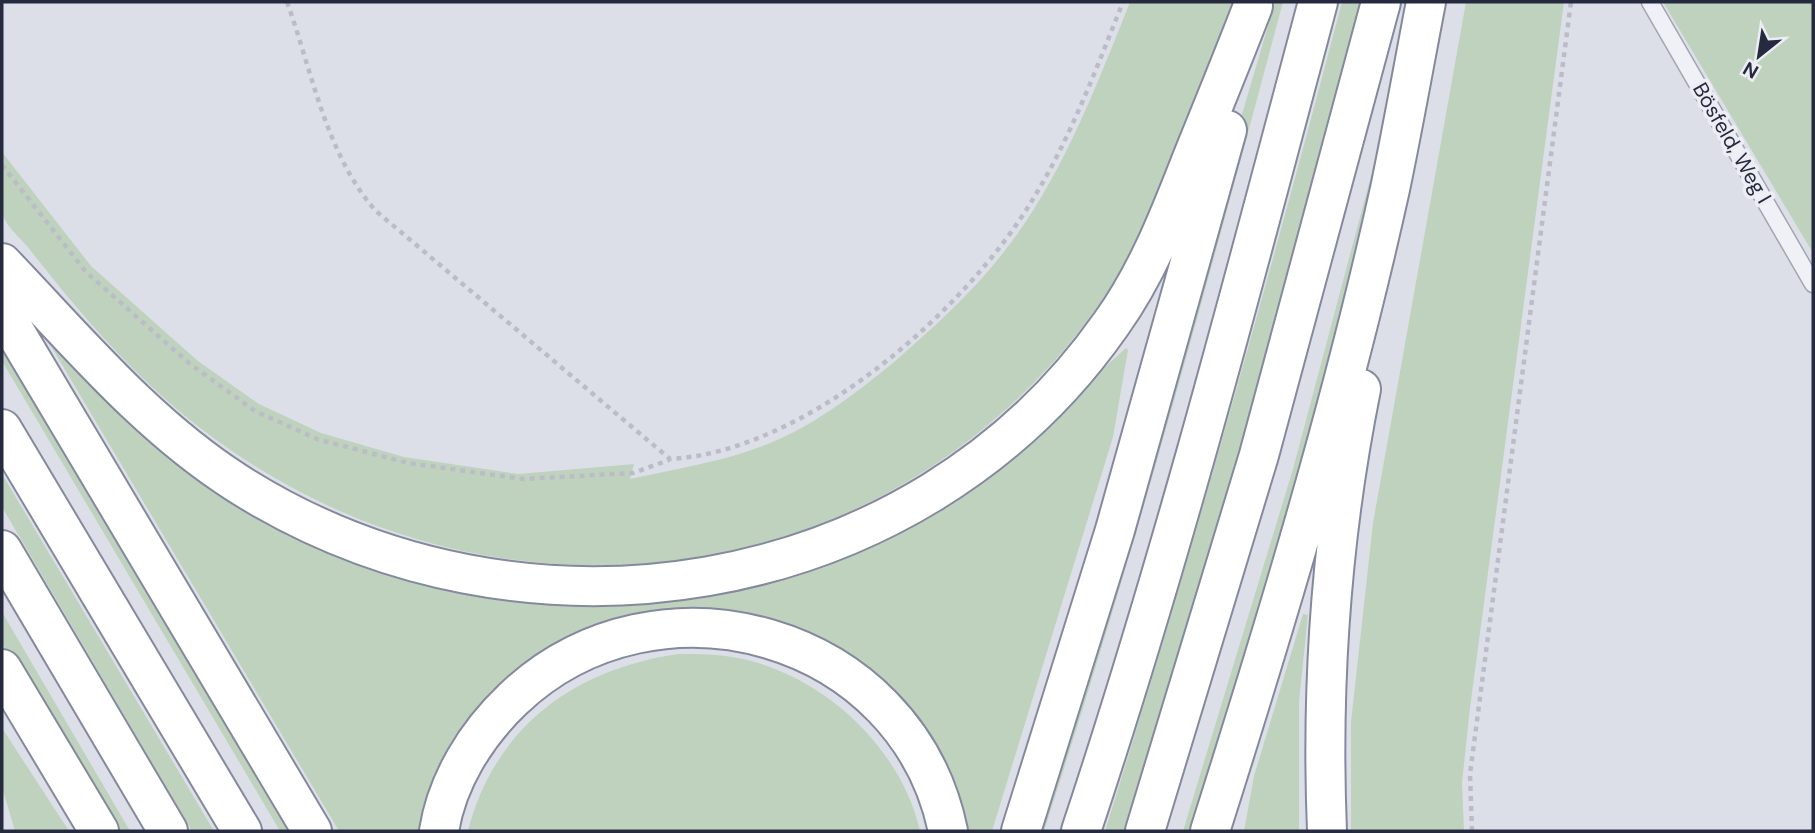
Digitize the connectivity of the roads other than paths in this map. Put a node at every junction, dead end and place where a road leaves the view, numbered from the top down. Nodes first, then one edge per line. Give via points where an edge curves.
1 (1318, 2) edge
2 (1381, 2) edge
3 (1426, 2) edge
4 (1650, 2) edge
5 (1254, 4) edge
6 (1390, 190) junction
7 (2, 262) edge
8 (1813, 284) edge
9 (2, 310) edge
10 (2, 429) edge
11 (2, 550) edge
12 (2, 669) edge
13 (1211, 830) edge
14 (99, 831) edge
15 (169, 831) edge
16 (242, 831) edge
17 (312, 831) edge
18 (439, 831) edge
19 (948, 831) edge
20 (1021, 831) edge
21 (1081, 831) edge
22 (1146, 831) edge
23 (1326, 831) edge

1 - 21 highway via 1202,441
2 - 22 highway via 1259,456
3 - 6 highway
4 - 8 lane, Bösfeld, Weg I
5 - 7 highway via 1170,214 1135,286 1096,346 1055,393 972,465 901,509 806,551 700,579 642,587 508,583 401,560 316,527 241,485 169,432
5 - 20 highway via 1227,129 1115,530
6 - 13 highway via 1280,601
6 - 23 highway via 1331,610
9 - 17 highway
10 - 16 highway
11 - 15 highway
12 - 14 highway
18 - 19 highway via 460,769 498,713 524,689 559,663 604,641 680,626 764,636 822,661 862,688 895,722 915,753

